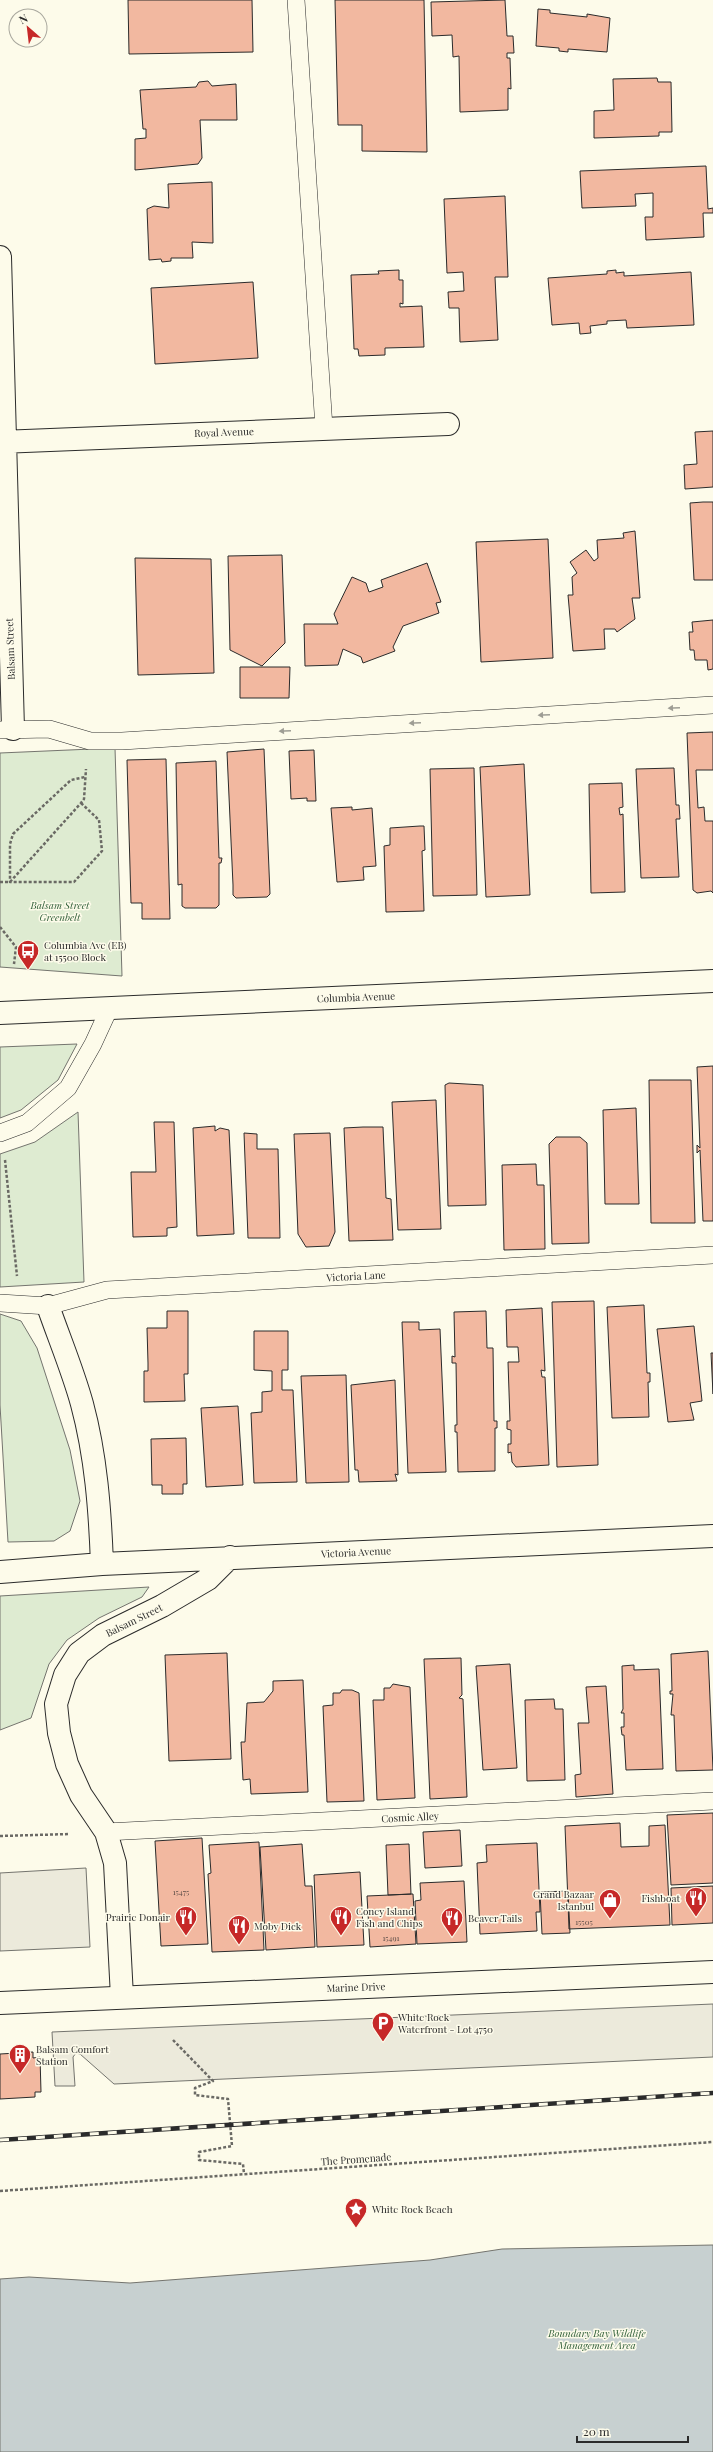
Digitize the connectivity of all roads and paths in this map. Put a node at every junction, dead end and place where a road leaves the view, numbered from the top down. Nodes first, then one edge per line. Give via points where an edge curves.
1 (296, 0) edge
2 (0, 257) edge
3 (448, 424) dead end
4 (324, 428) junction
5 (2, 442) edge
6 (713, 705) edge
7 (6, 730) edge
8 (90, 741) junction
9 (85, 777) junction
10 (81, 804) junction
11 (0, 882) edge
12 (10, 882) junction
13 (0, 927) edge
14 (14, 964) dead end
15 (713, 981) edge
16 (110, 1007) junction
17 (0, 1013) edge
18 (1, 1133) edge
19 (713, 1255) edge
20 (17, 1279) dead end
21 (0, 1303) edge
22 (48, 1306) junction
23 (713, 1536) edge
24 (230, 1558) junction
25 (102, 1564) junction
26 (0, 1572) edge
27 (713, 1801) edge
28 (106, 1832) junction
29 (70, 1834) dead end
30 (0, 1836) edge
31 (713, 1972) edge
32 (122, 1996) junction
33 (0, 2003) edge
34 (173, 2040) dead end
35 (713, 2142) edge
36 (244, 2174) junction
37 (0, 2191) edge

1 - 4 lane
2 - 5 street, Balsam Street
3 - 4 street, Royal Avenue
4 - 5 street, Royal Avenue
5 - 7 street, Balsam Street
6 -> 8 lane
7 - 8 lane via 49,729
8 - 9 path
9 - 10 path via 84,799
9 - 12 path via 70,780 12,834
10 - 12 path
10 - 12 path via 99,820 102,850 74,882
11 - 12 path
13 - 14 path via 16,947
15 - 16 street, Columbia Avenue
16 - 17 street, Columbia Avenue
16 - 18 lane via 68,1088 27,1123
18 - 20 path
19 - 22 lane, Victoria Lane via 107,1290
21 - 22 lane, Victoria Lane
22 - 25 street via 81,1403 93,1453
23 - 24 street, Victoria Avenue
24 - 25 street, Victoria Avenue
24 - 28 street, Balsam Street via 208,1579 162,1606 103,1635 79,1653 66,1675 56,1704 59,1733 67,1764 80,1795
25 - 26 street, Victoria Avenue
27 - 28 lane, Cosmic Alley
28 - 32 street, Balsam Street via 116,1863
29 - 30 path
31 - 32 street, Marine Drive
32 - 33 street, Marine Drive
34 - 36 path via 213,2081 195,2088 195,2095 228,2100 232,2146 199,2152 199,2160 243,2164
35 - 36 path, The Promenade
36 - 37 path, The Promenade

